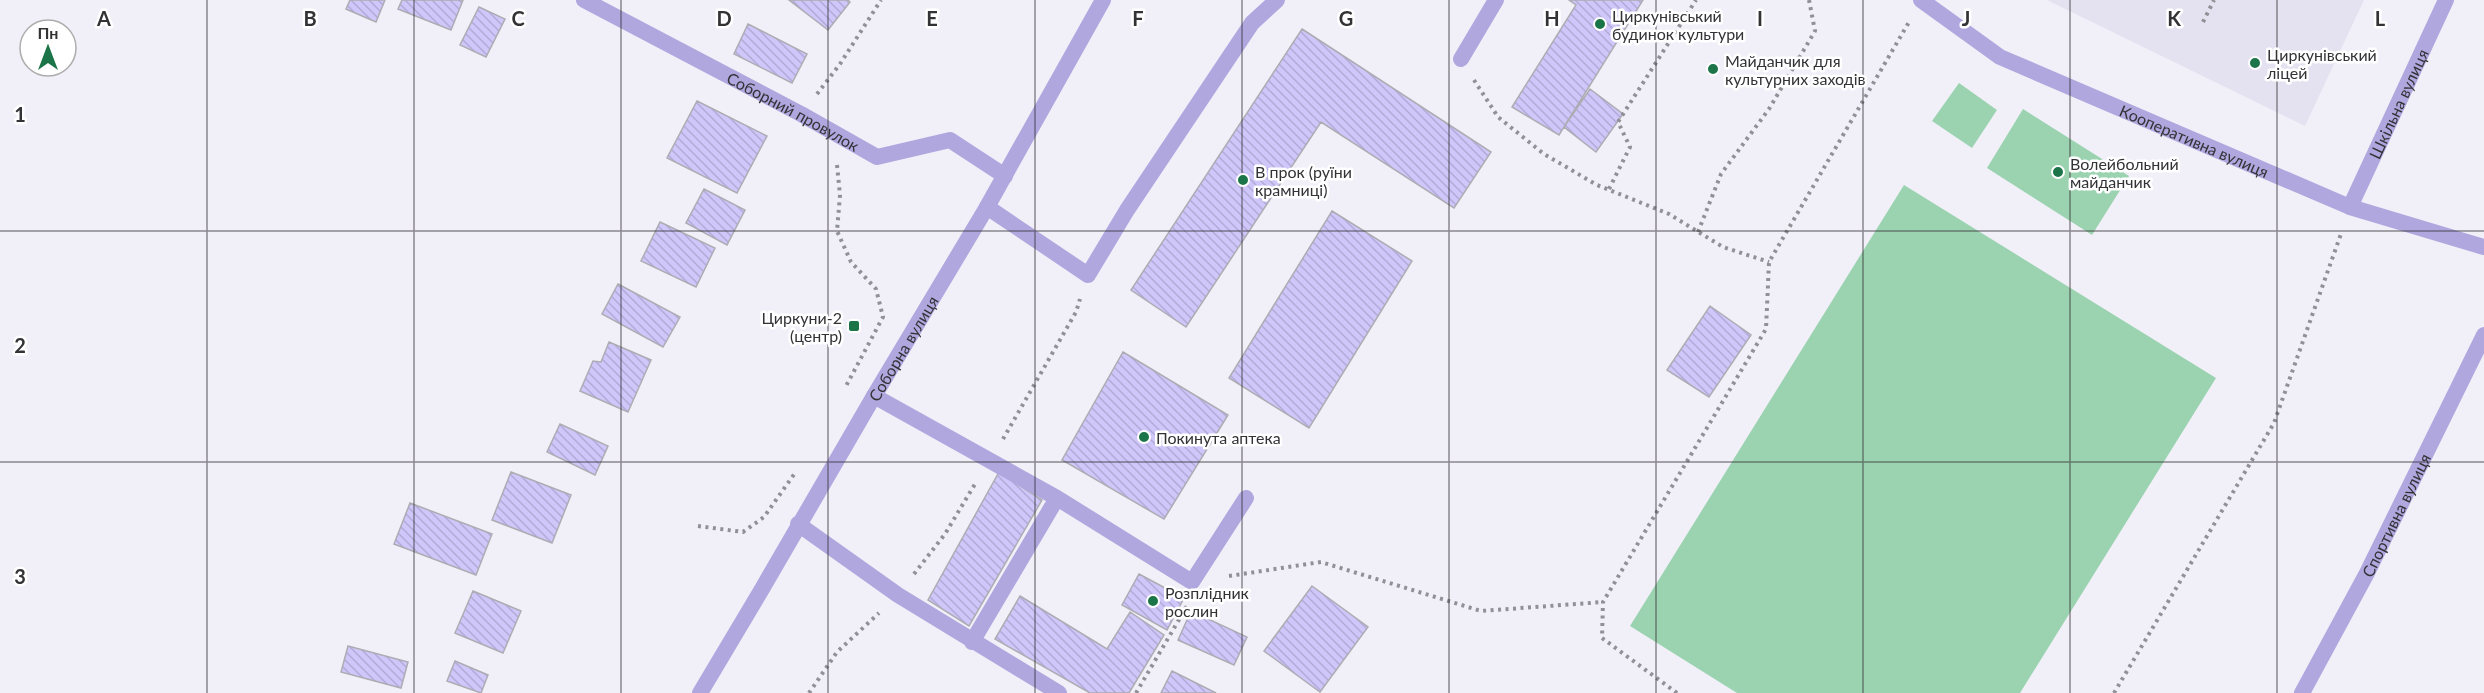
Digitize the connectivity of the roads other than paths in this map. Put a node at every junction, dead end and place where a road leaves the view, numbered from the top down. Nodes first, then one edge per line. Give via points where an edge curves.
1 (584, 0) edge
2 (1103, 0) edge
3 (1278, 0) edge
4 (1496, 0) edge
5 (1921, 0) edge
6 (2446, 0) edge
7 (1461, 59) road end
8 (1005, 176) junction
9 (987, 207) junction
10 (2350, 207) junction
11 (2484, 247) edge
12 (2484, 335) edge
13 (873, 396) junction
14 (1057, 498) junction
15 (1246, 498) dead end
16 (798, 524) junction
17 (972, 642) junction
18 (700, 693) edge
19 (1059, 693) edge
20 (2302, 693) edge

1 - 8 street, Соборний провулок via 877,157 950,140
2 - 8 street, Соборна вулиця
3 - 9 street via 1252,23 1088,275
4 - 7 street
5 - 10 street, Кооперативна вулиця via 2000,57
6 - 10 street, Шкільна вулиця
8 - 9 street, Соборна вулиця
9 - 13 street, Соборна вулиця
10 - 11 street, Кооперативна вулиця
12 - 20 street, Спортивна вулиця via 2367,573
13 - 14 street
13 - 16 street, Соборна вулиця
14 - 15 street via 1192,582
14 - 17 street
16 - 17 street
16 - 18 street, Соборна вулиця
17 - 19 street

